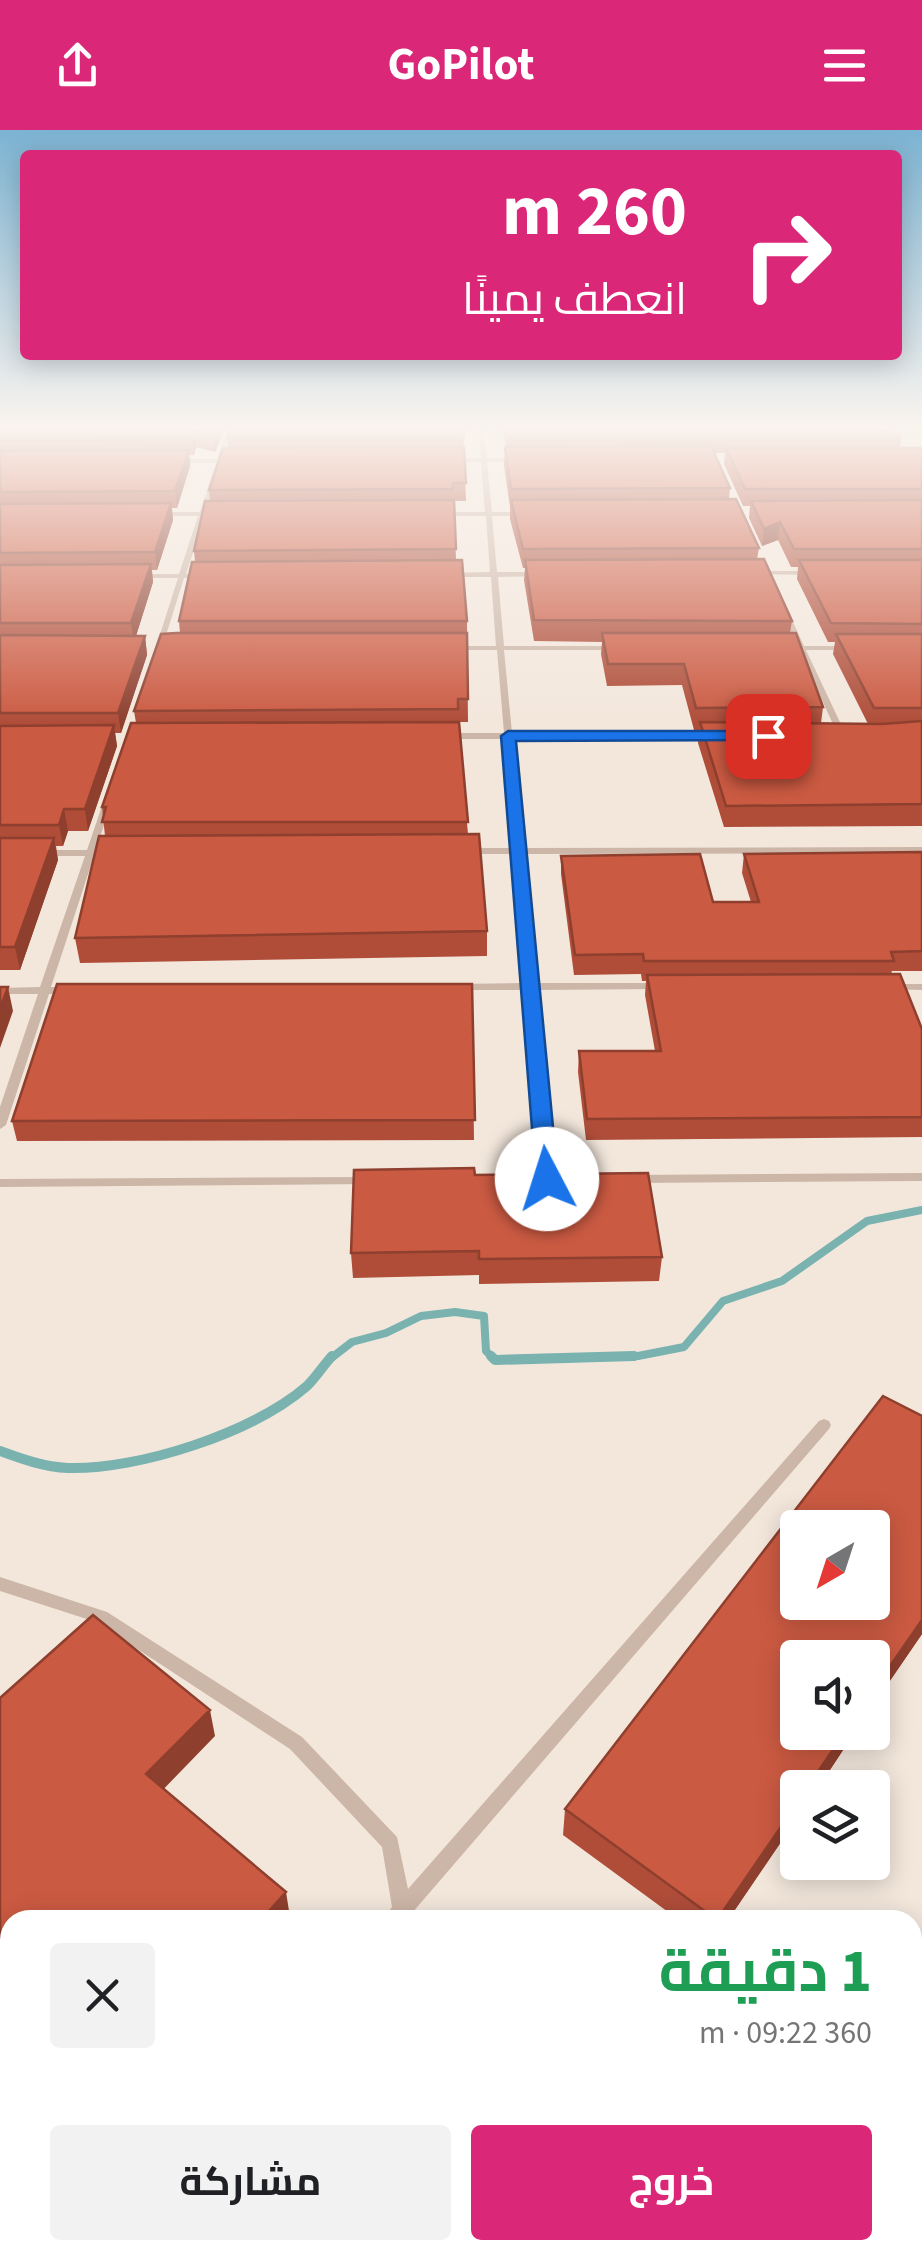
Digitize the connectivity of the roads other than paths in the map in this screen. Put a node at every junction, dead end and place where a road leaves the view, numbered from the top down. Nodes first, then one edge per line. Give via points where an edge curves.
1 (198, 525) edge
2 (490, 525) edge
3 (760, 558) edge
4 (747, 573) edge
5 (766, 573) junction
6 (825, 573) edge
7 (494, 574) junction
8 (552, 574) edge
9 (436, 575) edge
10 (127, 576) edge
11 (182, 576) junction
12 (220, 576) edge
13 (774, 588) edge
14 (780, 603) edge
15 (138, 648) edge
16 (158, 648) junction
17 (177, 648) edge
18 (443, 648) edge
19 (500, 648) junction
20 (632, 648) edge
21 (783, 648) edge
22 (802, 648) junction
23 (853, 648) edge
24 (152, 666) edge
25 (823, 735) edge
26 (842, 735) junction
27 (862, 735) edge
28 (432, 736) edge
29 (508, 736) junction
30 (724, 736) edge
31 (112, 788) edge
32 (518, 850) junction
33 (922, 850) edge
34 (460, 851) edge
35 (129, 852) edge
36 (18, 853) edge
37 (90, 853) junction
38 (530, 986) junction
39 (667, 986) edge
40 (863, 986) edge
41 (452, 987) edge
42 (922, 987) edge
43 (44, 990) junction
44 (83, 990) edge
45 (0, 991) edge
46 (0, 1125) edge
47 (922, 1177) edge
48 (547, 1179) junction
49 (566, 1179) edge
50 (626, 1179) edge
51 (390, 1180) edge
52 (527, 1180) edge
53 (0, 1183) edge
54 (824, 1425) dead end
55 (0, 1584) edge
56 (397, 1910) edge
57 (401, 1910) edge

1 - 11 lane
2 - 7 lane
3 - 5 lane
4 - 5 lane
5 - 6 lane
5 - 13 lane
7 - 8 lane
7 - 9 lane
7 - 19 lane
10 - 11 lane
11 - 12 lane
11 - 16 lane
14 - 22 lane
15 - 16 lane
16 - 17 lane
16 - 24 lane
18 - 19 lane
19 - 20 lane
19 - 29 lane
21 - 22 lane
22 - 23 lane
22 - 26 lane
25 - 26 lane
26 - 27 lane
28 - 29 lane
29 - 30 lane
29 - 32 lane
31 - 37 lane
32 - 33 lane
32 - 34 lane
32 - 38 lane
35 - 37 lane
36 - 37 lane
37 - 43 lane
38 - 39 lane
38 - 41 lane
38 - 48 lane
40 - 42 lane
43 - 44 lane
43 - 45 lane
43 - 46 lane
47 - 50 lane
48 - 49 lane
48 - 52 lane
51 - 53 lane
54 - 57 lane
55 - 56 lane via 101,1617 296,1743 391,1842

